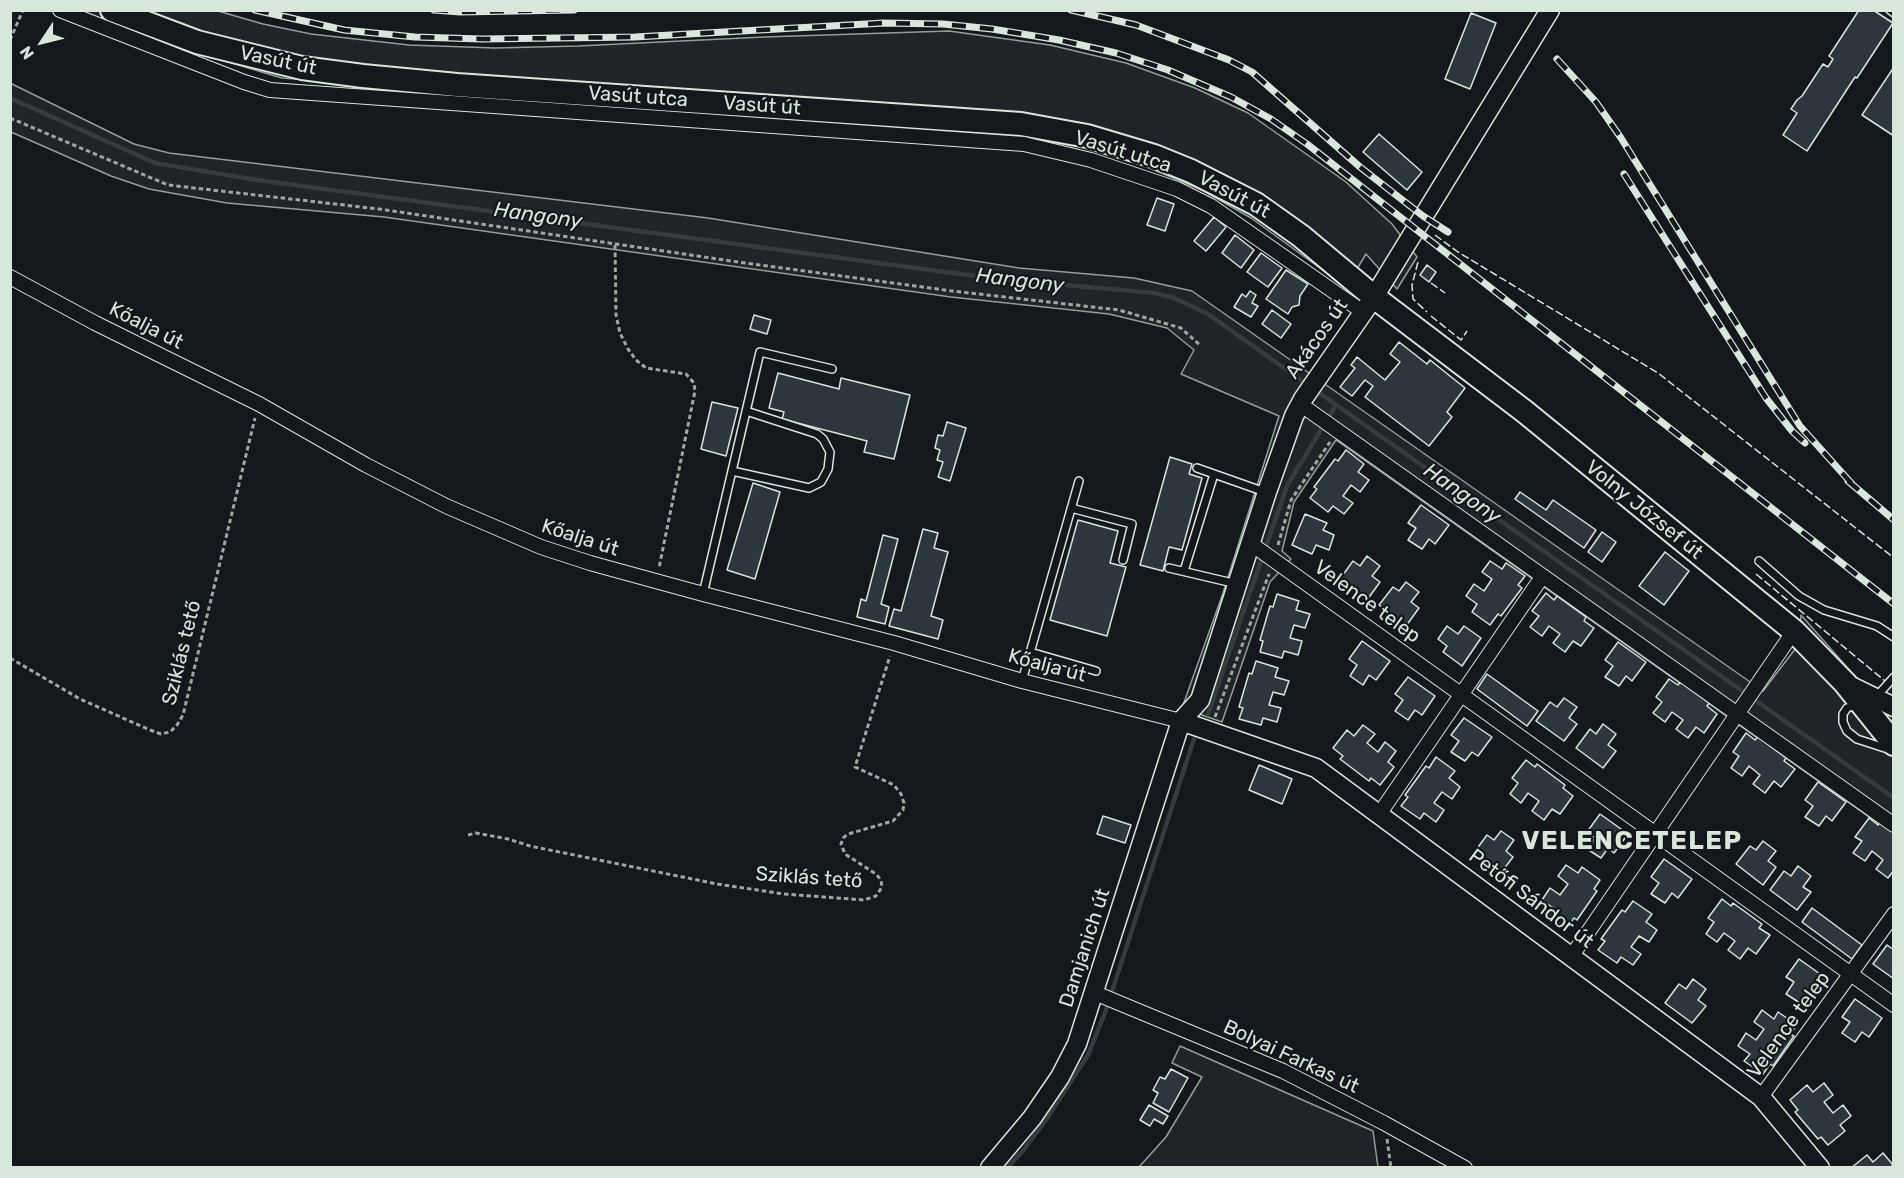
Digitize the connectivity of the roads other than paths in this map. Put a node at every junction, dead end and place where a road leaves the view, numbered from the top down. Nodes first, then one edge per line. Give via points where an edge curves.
1 (60, 10) edge
2 (112, 10) edge
3 (1550, 10) edge
4 (10, 278) edge
5 (1369, 304) junction
6 (832, 369) dead end
7 (1301, 401) junction
8 (746, 411) junction
9 (1197, 468) dead end
10 (732, 471) junction
11 (1214, 474) junction
12 (1079, 481) dead end
13 (1267, 492) junction
14 (1071, 508) junction
15 (1263, 551) junction
16 (1123, 560) dead end
17 (1759, 561) dead end
18 (1169, 568) dead end
19 (1184, 572) junction
20 (1542, 577) junction
21 (1237, 584) junction
22 (703, 594) junction
23 (1794, 632) junction
24 (1893, 637) edge
25 (1030, 652) junction
26 (1096, 671) dead end
27 (1893, 677) edge
28 (1022, 681) junction
29 (1461, 693) junction
30 (1867, 701) junction
31 (1893, 707) edge
32 (1740, 711) junction
33 (1181, 721) junction
34 (1893, 744) edge
35 (1893, 751) edge
36 (1380, 813) junction
37 (1893, 825) edge
38 (1655, 835) junction
39 (1893, 914) edge
40 (1571, 957) junction
41 (1850, 975) junction
42 (1099, 994) junction
43 (1893, 1005) edge
44 (1761, 1097) junction
45 (990, 1167) edge
46 (1465, 1167) edge
47 (1820, 1167) edge

1 - 5 street, Vasút utca via 270,90 1035,147 1091,160 1177,189
2 - 5 main road, Vasút út via 197,42 302,68 363,76 1021,124 1087,136 1163,160 1256,204 1301,236
3 - 5 street, Akácos út
4 - 22 street, Kőalja út via 259,404 446,506 541,547
5 - 7 street, Akácos út
5 - 23 main road, Volny József út via 1524,411
6 - 8 lane via 760,352
7 - 13 street, Akácos út
7 - 20 street
8 - 10 lane
8 - 10 lane via 817,434 830,452 828,470 821,482 810,488
9 - 11 lane
10 - 22 lane
11 - 13 lane
11 - 19 lane
12 - 14 lane
13 - 15 street, Akácos út
14 - 16 lane via 1132,524
14 - 25 lane
15 - 21 street, Akácos út
15 - 29 street, Velence telep
17 - 24 lane via 1799,596 1824,610 1877,626
18 - 19 lane
19 - 21 lane
20 - 29 street
20 - 32 street
21 - 33 street, Akácos út via 1200,700
22 - 28 street, Kőalja út
23 - 30 main road, Volny József út
23 - 32 street
25 - 26 lane
25 - 28 lane
27 - 30 lane
28 - 33 street, Kőalja út
29 - 36 street
29 - 38 street, Velence telep
30 - 31 street
30 - 34 main road, Volny József út
30 - 35 lane via 1847,708 1843,714 1847,731 1857,739
32 - 37 street
32 - 38 street
33 - 36 street, Petőfi Sándor út via 1311,765
33 - 42 street, Damjanich út
36 - 40 street, Petőfi Sándor út
38 - 40 street
38 - 41 street, Velence telep
39 - 41 street, Velence telep
40 - 44 street, Petőfi Sándor út
41 - 43 street, Velence telep
41 - 44 street, Velence telep
42 - 45 street, Damjanich út via 1059,1077 1032,1118
42 - 46 street, Bolyai Farkas út via 1283,1071
44 - 47 street, Petőfi Sándor út

